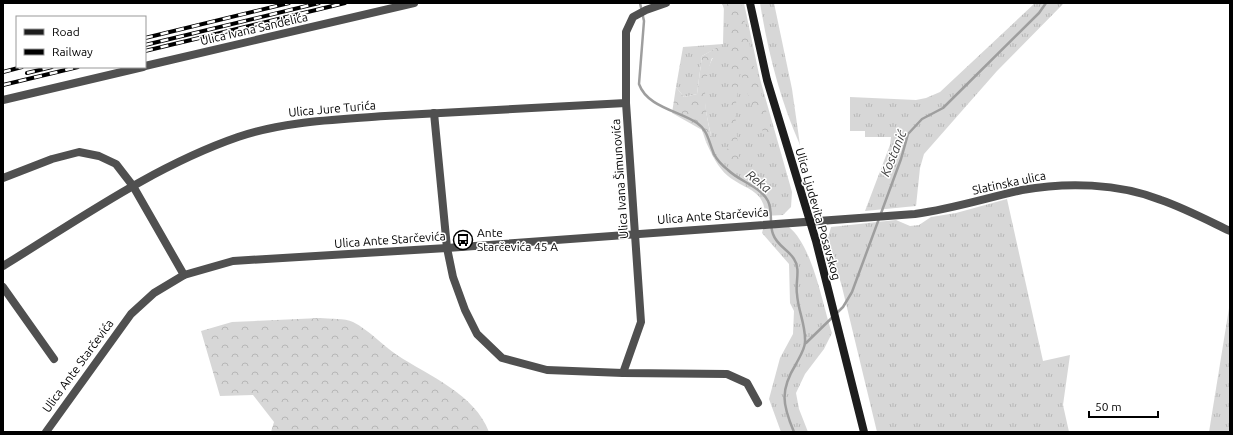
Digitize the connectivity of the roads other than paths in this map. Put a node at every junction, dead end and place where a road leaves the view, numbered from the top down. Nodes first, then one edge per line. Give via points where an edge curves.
1 (414, 3) edge
2 (666, 3) edge
3 (750, 3) edge
4 (146, 67) edge
5 (140, 68) edge
6 (3, 100) edge
7 (626, 103) junction
8 (434, 113) junction
9 (3, 178) edge
10 (133, 186) junction
11 (810, 221) junction
12 (1230, 231) edge
13 (636, 234) junction
14 (447, 248) junction
15 (3, 266) edge
16 (184, 275) junction
17 (3, 287) edge
18 (54, 358) dead end
19 (623, 373) junction
20 (758, 403) dead end
21 (46, 432) edge
22 (864, 432) edge

1 - 4 street, Ulica Ivana Sandelića
2 - 7 street, Ulica Ivana Šimunovića via 633,18 626,32
3 - 11 main road, Ulica Ljudevita Posavskog via 767,80
5 - 6 street, Ulica Ivana Sandelića
7 - 8 street, Ulica Jure Turića
7 - 13 street, Ulica Ivana Šimunovića
8 - 10 street, Ulica Jure Turića via 281,126 238,137 186,158
8 - 14 street
9 - 10 street via 52,159 79,152 99,156 116,164
10 - 15 street, Ulica Jure Turića
10 - 16 street
11 - 12 street, Slatinska ulica via 941,210 1023,190 1078,186 1121,189 1144,194
11 - 13 street, Ulica Ante Starčevića
11 - 22 main road, Ulica Ljudevita Posavskog
13 - 14 street, Ulica Ante Starčevića
13 - 19 street, Ulica Ivana Šimunovića via 641,322
14 - 16 street, Ulica Ante Starčevića via 233,261
14 - 19 street via 453,277 465,310 477,334 502,358 547,370
16 - 21 street, Ulica Ante Starčevića via 154,293 131,314
17 - 18 street
19 - 20 street via 728,374 747,383

